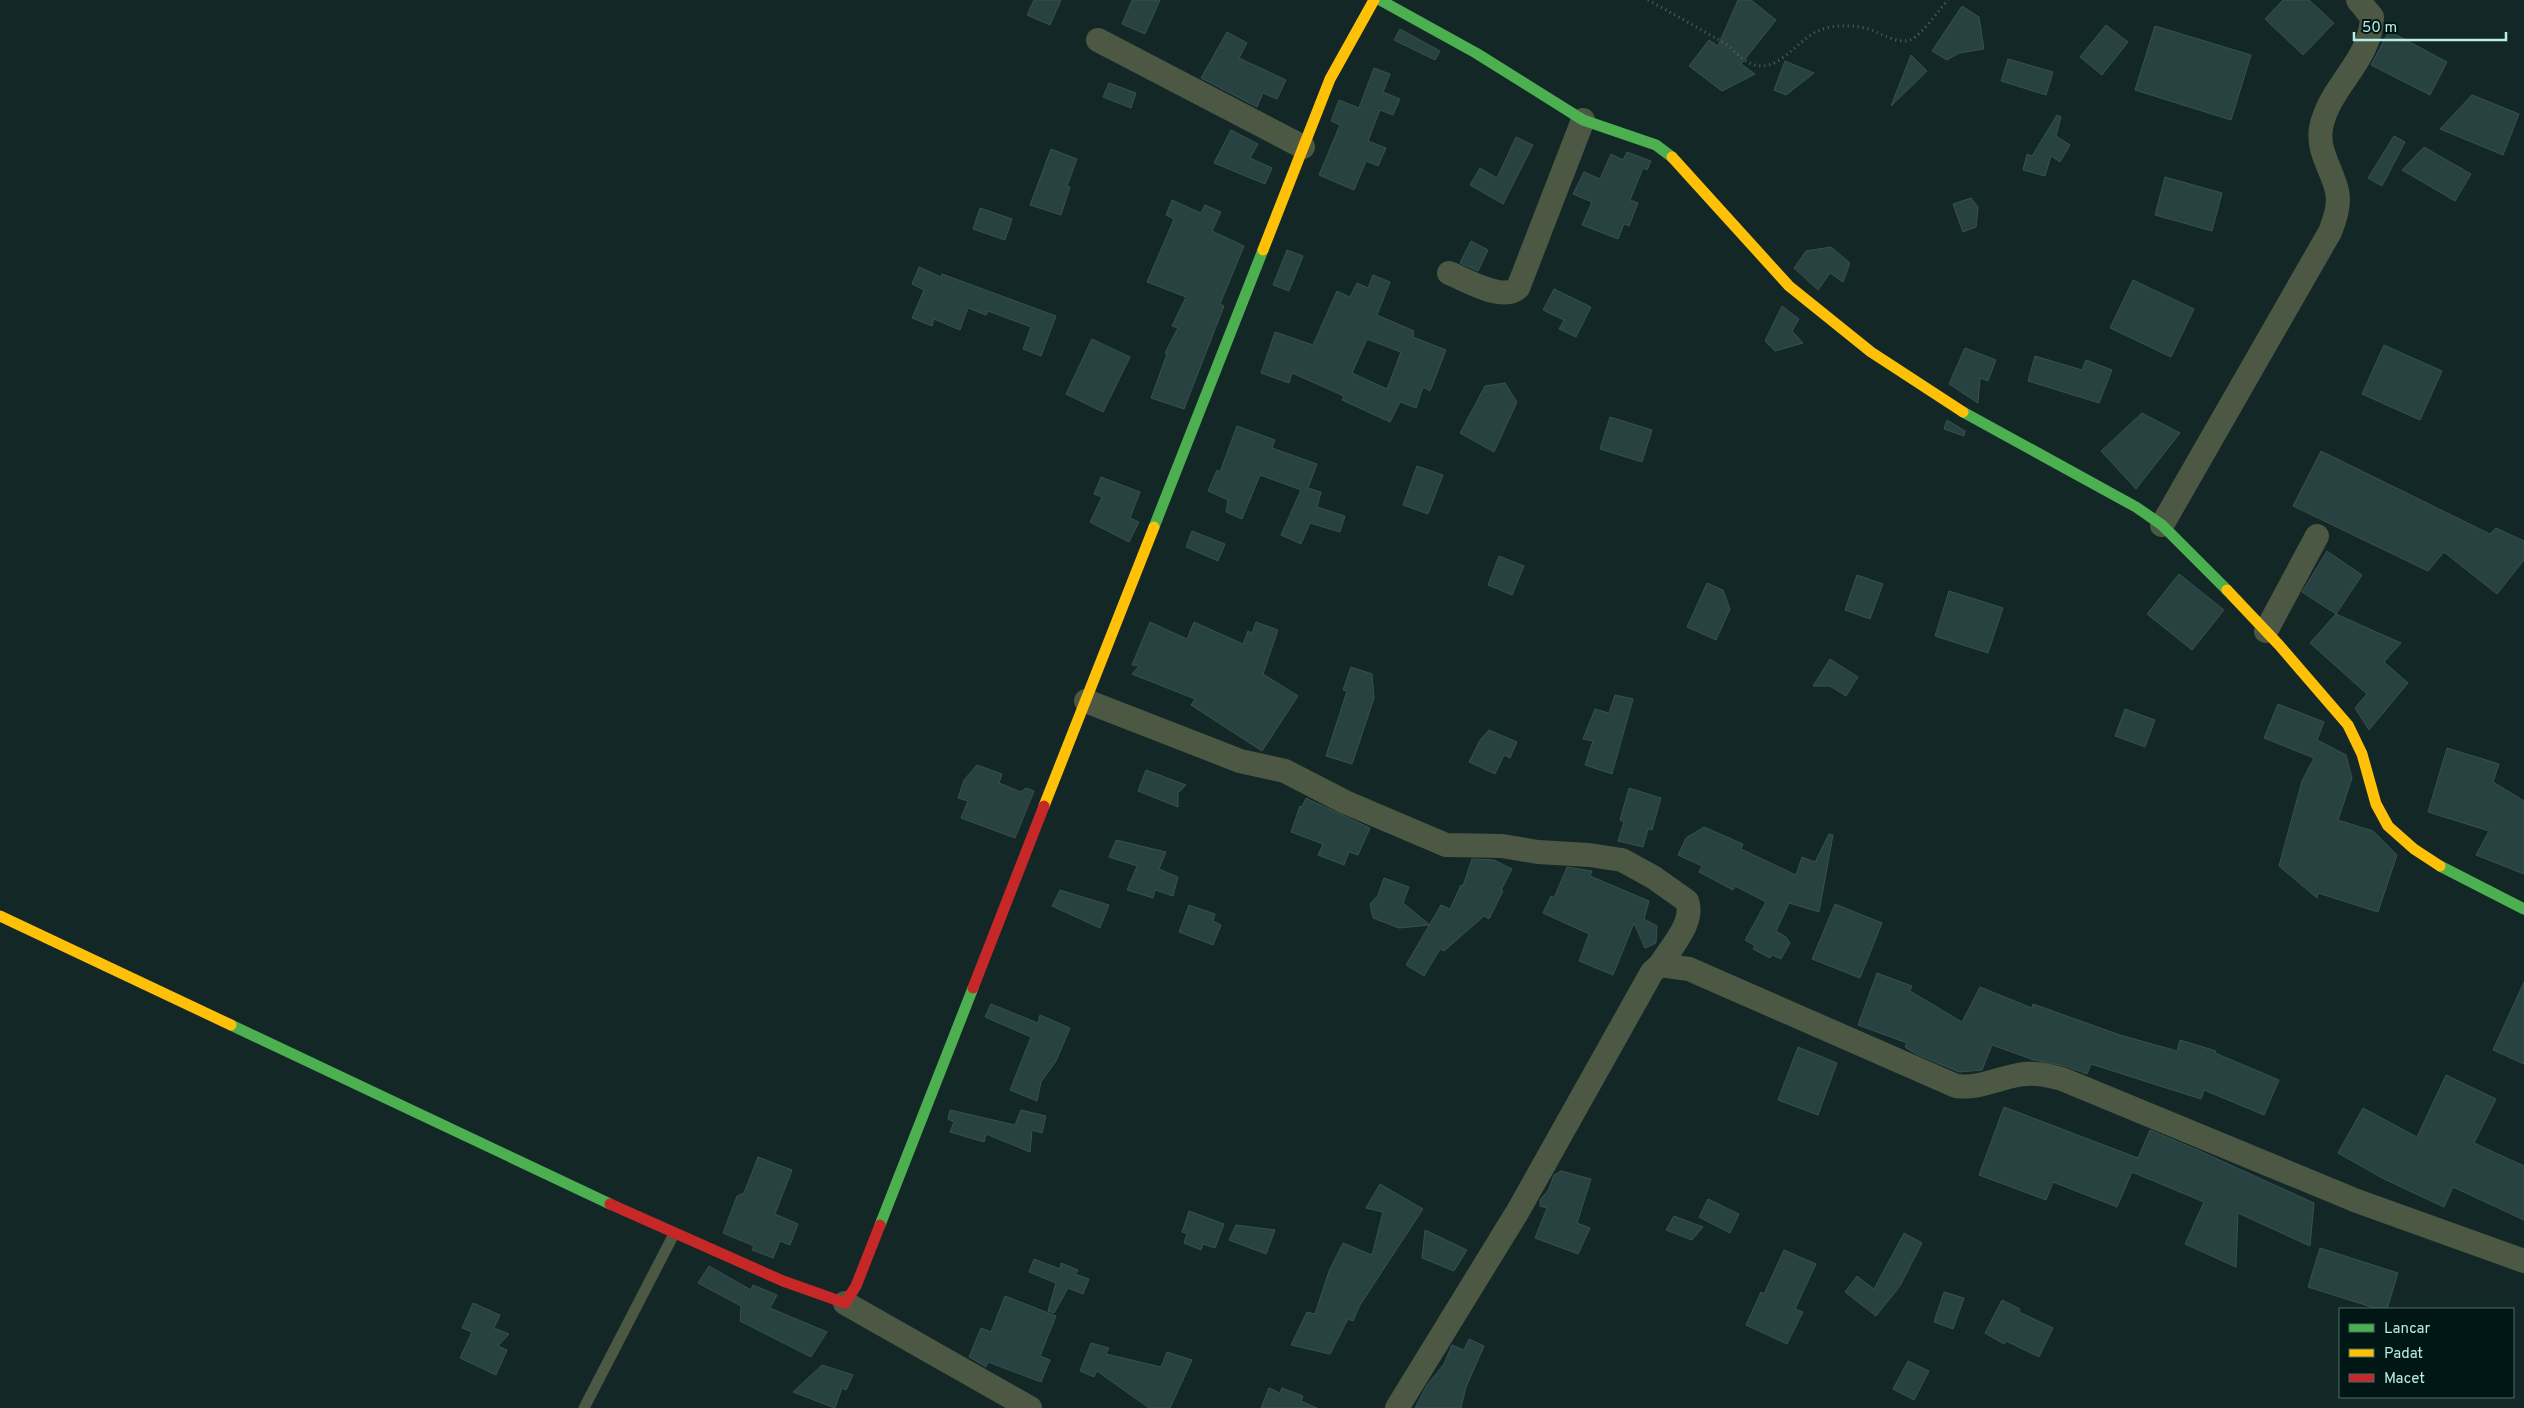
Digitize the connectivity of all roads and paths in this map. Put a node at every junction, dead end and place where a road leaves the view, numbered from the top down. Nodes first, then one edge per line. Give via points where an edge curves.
1 (1374, 0) edge
2 (1380, 0) edge
3 (1648, 0) edge
4 (1948, 0) edge
5 (2358, 0) edge
6 (1098, 40) dead end
7 (1583, 120) junction
8 (1303, 147) junction
9 (1449, 273) dead end
10 (2162, 525) junction
11 (2317, 536) dead end
12 (2266, 631) junction
13 (1086, 701) junction
14 (2524, 909) edge
15 (0, 916) edge
16 (1660, 965) junction
17 (674, 1234) junction
18 (2524, 1262) edge
19 (845, 1303) junction
20 (584, 1408) edge
21 (1030, 1408) edge
22 (1397, 1408) edge

1 - 8 street via 1330,79
2 - 7 street via 1545,94
3 - 4 path via 1726,44 1747,63 1768,66 1822,29 1863,27 1904,41 1913,39
5 - 10 street via 2372,17 2372,28 2360,58 2334,98 2321,134 2321,146 2337,191 2336,217
6 - 8 street
7 - 9 street via 1518,288 1512,293 1502,294
7 - 10 street via 1656,145 1670,155 1790,286 1871,352 1963,412 2136,507
8 - 13 street
10 - 12 street
11 - 12 street
12 - 14 street via 2352,730 2374,800 2388,826 2403,842 2430,859
13 - 16 street via 1240,760 1285,771 1345,802 1446,845 1502,846 1622,860 1653,877 1687,901 1689,906 1687,922
13 - 19 street via 856,1286
15 - 17 street
16 - 18 street via 1688,969 1956,1086 1982,1086 2020,1074 2062,1079 2357,1201
16 - 22 street via 1652,972 1518,1212
17 - 19 street via 783,1281
17 - 20 lane
19 - 21 street

